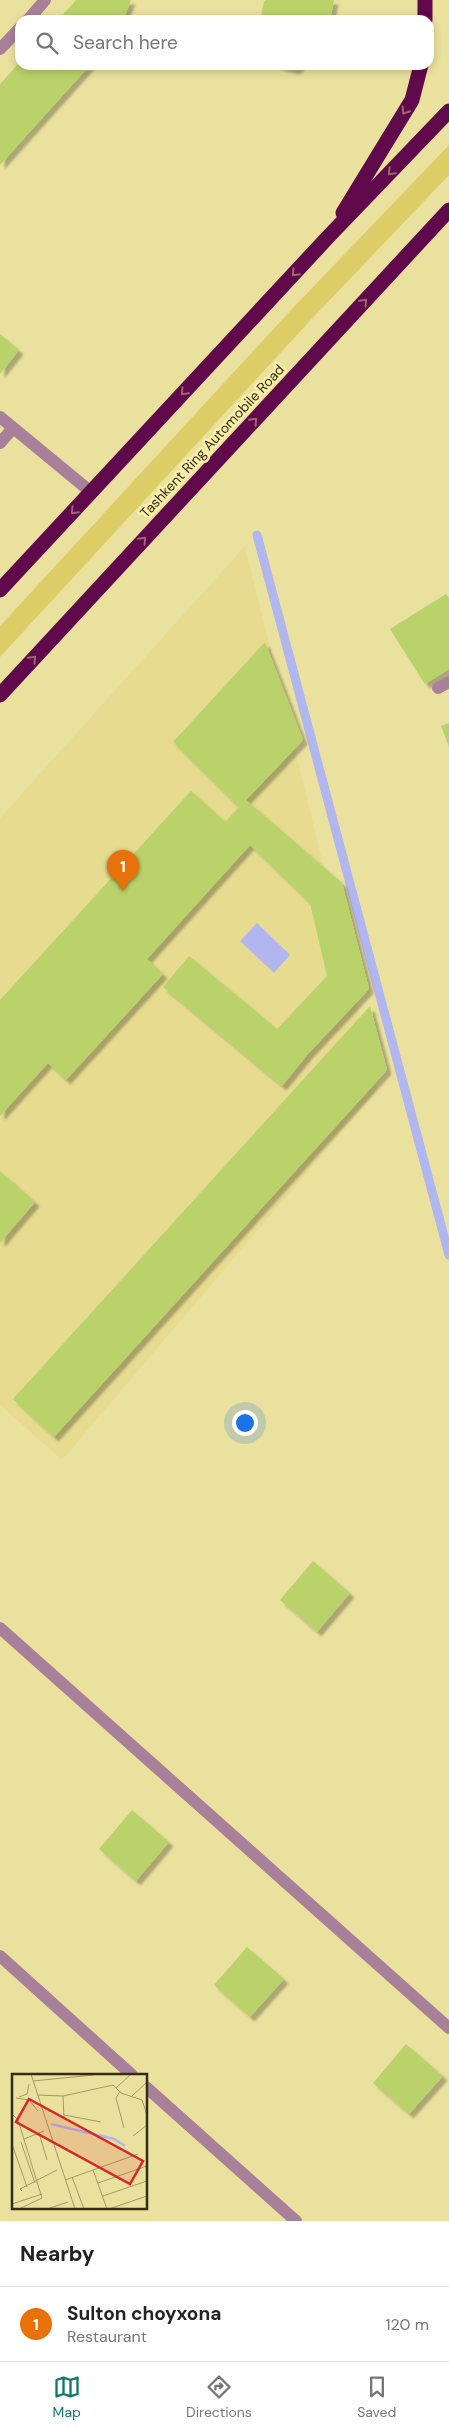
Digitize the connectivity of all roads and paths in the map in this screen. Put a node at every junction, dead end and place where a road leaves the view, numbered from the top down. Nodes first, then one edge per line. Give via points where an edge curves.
1 (46, 0) edge
2 (425, 0) edge
3 (32, 15) edge
4 (425, 15) edge
5 (15, 33) edge
6 (0, 49) edge
7 (420, 70) edge
8 (449, 111) edge
9 (449, 210) edge
10 (328, 237) junction
11 (0, 417) edge
12 (13, 428) junction
13 (0, 443) edge
14 (91, 492) junction
15 (0, 590) edge
16 (0, 695) edge
17 (0, 1628) edge
18 (0, 1956) edge
19 (449, 2028) edge
20 (131, 2074) edge
21 (148, 2089) edge
22 (296, 2221) edge

1 - 3 street
2 - 4 highway
5 - 6 street
7 -> 10 highway via 412,100
8 -> 10 highway
16 -> 9 highway, Tashkent Ring Automobile Road
10 -> 14 highway
11 - 12 street
12 - 13 street
12 - 14 street
14 -> 15 highway
17 - 19 street
18 - 20 street
21 - 22 street

